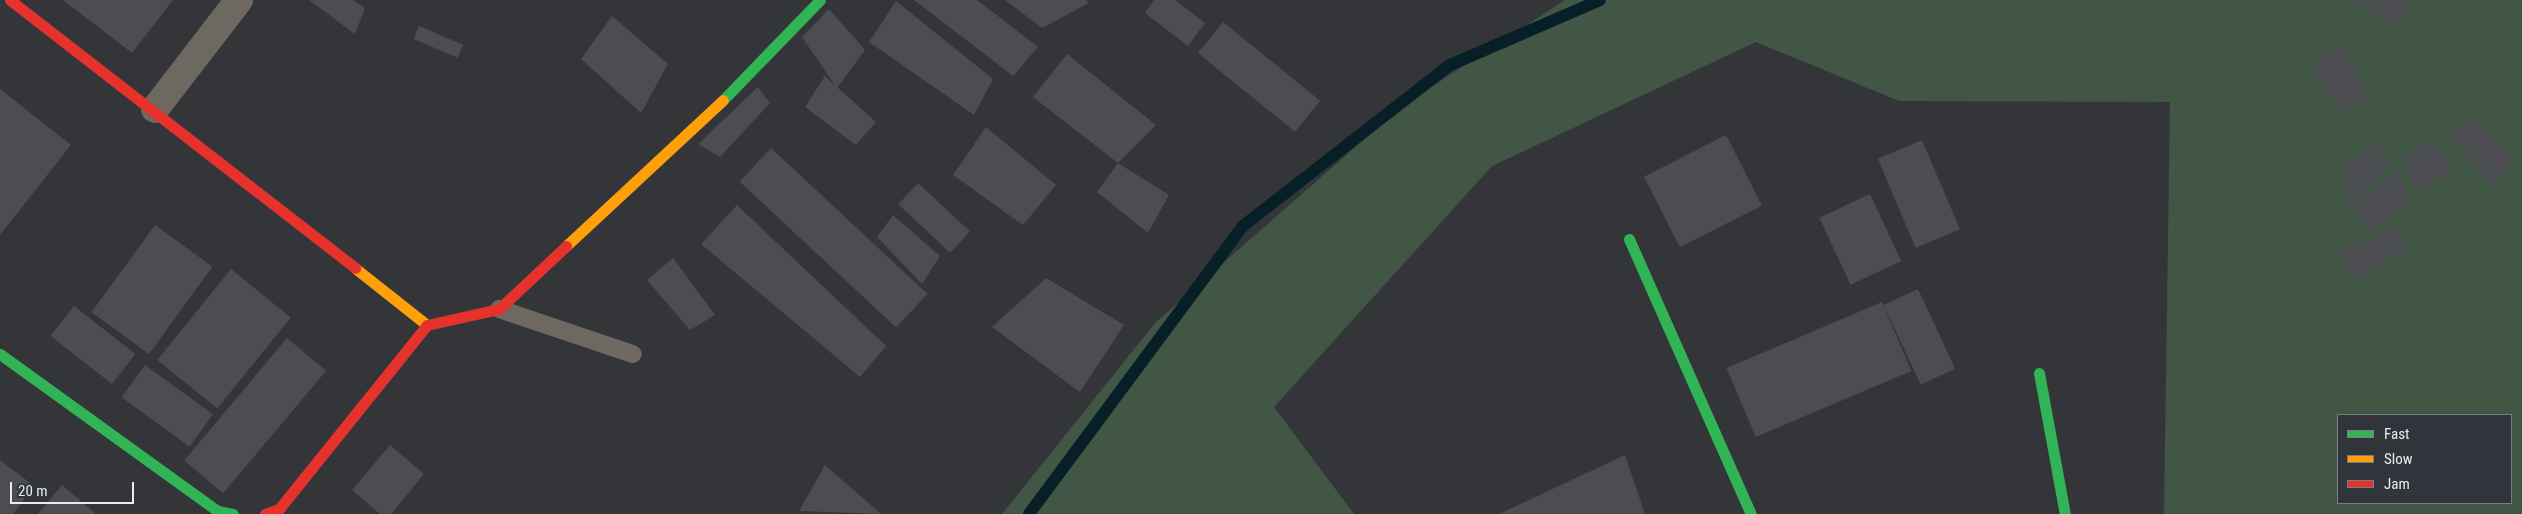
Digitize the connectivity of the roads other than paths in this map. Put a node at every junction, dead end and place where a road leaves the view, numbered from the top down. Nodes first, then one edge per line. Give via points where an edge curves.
1 (10, 0) edge
2 (238, 0) edge
3 (820, 0) edge
4 (155, 109) junction
5 (1628, 239) dead end
6 (500, 308) junction
7 (427, 325) junction
8 (0, 354) edge
9 (633, 354) dead end
10 (2039, 373) dead end
11 (232, 514) edge
12 (265, 514) edge
13 (1751, 514) edge
14 (2065, 514) edge

1 - 4 street
2 - 4 street
3 - 6 street via 762,63
4 - 7 street
5 - 13 street
6 - 7 street
6 - 9 lane
7 - 12 street via 278,509
8 - 11 street via 218,511
10 - 14 street

